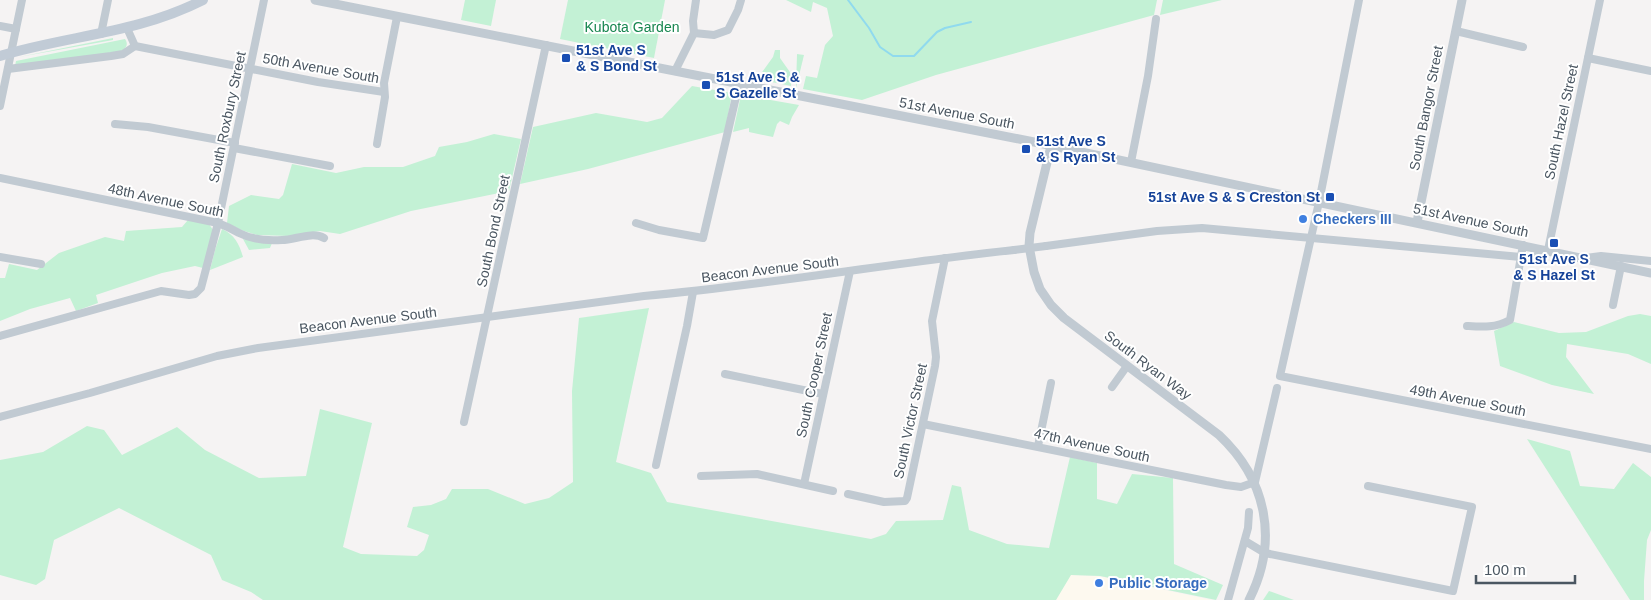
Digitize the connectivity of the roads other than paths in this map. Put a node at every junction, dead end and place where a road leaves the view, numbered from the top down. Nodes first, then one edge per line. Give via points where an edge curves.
1 (22, 0) edge
2 (108, 0) edge
3 (203, 0) edge
4 (264, 0) edge
5 (315, 0) edge
6 (696, 0) edge
7 (741, 0) edge
8 (1359, 0) edge
9 (1462, 0) edge
10 (1600, 0) edge
11 (397, 17) junction
12 (1156, 19) dead end
13 (0, 26) edge
14 (127, 28) junction
15 (16, 29) junction
16 (1456, 31) junction
17 (694, 33) junction
18 (101, 34) junction
19 (546, 45) junction
20 (135, 46) junction
21 (1524, 47) dead end
22 (11, 52) junction
23 (0, 56) edge
24 (1588, 58) junction
25 (250, 68) junction
26 (8, 69) junction
27 (675, 71) junction
28 (1651, 71) edge
29 (739, 84) junction
30 (384, 92) junction
31 (0, 106) edge
32 (115, 124) dead end
33 (377, 144) dead end
34 (234, 146) junction
35 (1051, 146) junction
36 (1131, 162) junction
37 (330, 166) dead end
38 (0, 178) edge
39 (1319, 202) junction
40 (1417, 222) junction
41 (218, 223) junction
42 (636, 224) dead end
43 (324, 238) dead end
44 (1310, 238) junction
45 (1493, 238) junction
46 (1523, 244) junction
47 (1548, 250) junction
48 (1490, 255) junction
49 (0, 257) edge
50 (945, 258) junction
51 (1522, 258) junction
52 (1584, 258) junction
53 (1651, 260) edge
54 (41, 264) dead end
55 (1621, 266) junction
56 (850, 271) junction
57 (1651, 273) edge
58 (692, 292) junction
59 (1613, 305) dead end
60 (488, 317) junction
61 (1466, 326) dead end
62 (0, 336) edge
63 (1127, 366) junction
64 (725, 374) dead end
65 (1050, 383) dead end
66 (1112, 387) dead end
67 (1277, 388) dead end
68 (823, 394) junction
69 (0, 417) edge
70 (464, 422) dead end
71 (924, 424) junction
72 (1038, 446) junction
73 (1651, 449) edge
74 (656, 465) dead end
75 (701, 476) dead end
76 (1255, 482) junction
77 (804, 484) junction
78 (1368, 486) dead end
79 (833, 491) dead end
80 (848, 494) dead end
81 (1249, 512) dead end
82 (1245, 541) junction
83 (1265, 553) junction
84 (1228, 600) edge
85 (1249, 600) edge

1 - 15 street
2 - 18 street
3 - 14 main road
4 - 25 street, South Roxbury Street
5 - 11 street, 51st Avenue South
6 - 17 street
7 - 17 street via 728,30 714,35
8 - 39 street
9 - 16 street, South Bangor Street
10 - 24 street, South Hazel Street
11 - 19 street, 51st Avenue South
11 - 30 street
12 - 36 street
13 - 15 street
14 - 18 main road
14 - 20 street
15 - 22 street
16 - 21 street
16 - 40 street, South Bangor Street
17 - 27 street
18 - 22 main road
19 - 27 street, 51st Avenue South
19 - 60 street, South Bond Street
20 - 25 street, 50th Avenue South
20 - 26 street via 123,54
22 - 23 main road
22 - 26 street
24 - 28 street
24 - 47 street, South Hazel Street
25 - 30 street, 50th Avenue South
25 - 34 street, South Roxbury Street
26 - 31 street
27 - 29 street, 51st Avenue South
29 - 35 street, 51st Avenue South
29 - 42 street via 703,238
30 - 33 street via 386,97
32 - 34 street via 148,127
34 - 37 street
34 - 41 street, South Roxbury Street
35 - 36 street, 51st Avenue South
35 - 63 street, South Ryan Way via 1030,233 1030,256 1035,277 1043,294 1060,314
36 - 39 street, 51st Avenue South
38 - 41 street, 48th Avenue South
39 - 40 street, 51st Avenue South
39 - 44 street
40 - 45 street, 51st Avenue South
41 - 43 street, 48th Avenue South via 258,238 282,240 317,235
41 - 62 street, South Roxbury Street via 201,288 195,294 161,291
44 - 48 street, Beacon Avenue South
44 - 50 street, Beacon Avenue South, bridge via 1202,228
44 - 73 street, 49th Avenue South via 1280,376
45 - 46 street, 51st Avenue South
45 - 48 street
46 - 47 street, 51st Avenue South
46 - 51 street
47 - 51 street, Beacon Avenue South via 1542,257
47 - 52 street, 51st Avenue South
48 - 51 street, Beacon Avenue South
49 - 54 street
50 - 56 street, Beacon Avenue South
50 - 71 street, South Victor Street via 932,320 936,357
51 - 61 street via 1510,320 1498,326
52 - 53 street via 1601,256
52 - 55 street, 51st Avenue South
55 - 57 street, 51st Avenue South
55 - 59 street
56 - 58 street, Beacon Avenue South
56 - 68 street, South Cooper Street
58 - 60 street, Beacon Avenue South
58 - 74 street
60 - 69 street, Beacon Avenue South via 230,354
60 - 70 street, South Bond Street
63 - 66 street
63 - 76 street, South Ryan Way via 1219,435
64 - 68 street
65 - 72 street
67 - 76 street
68 - 77 street, South Cooper Street
71 - 72 street, 47th Avenue South
71 - 80 street, South Victor Street via 907,498 884,502
72 - 76 street, 47th Avenue South via 1226,485 1241,487
75 - 77 street via 757,474
76 - 83 street, South Ryan Way via 1264,517
77 - 79 street
78 - 83 street via 1472,507 1453,591
81 - 82 street
82 - 83 street
82 - 84 street
83 - 85 street, South Ryan Way

